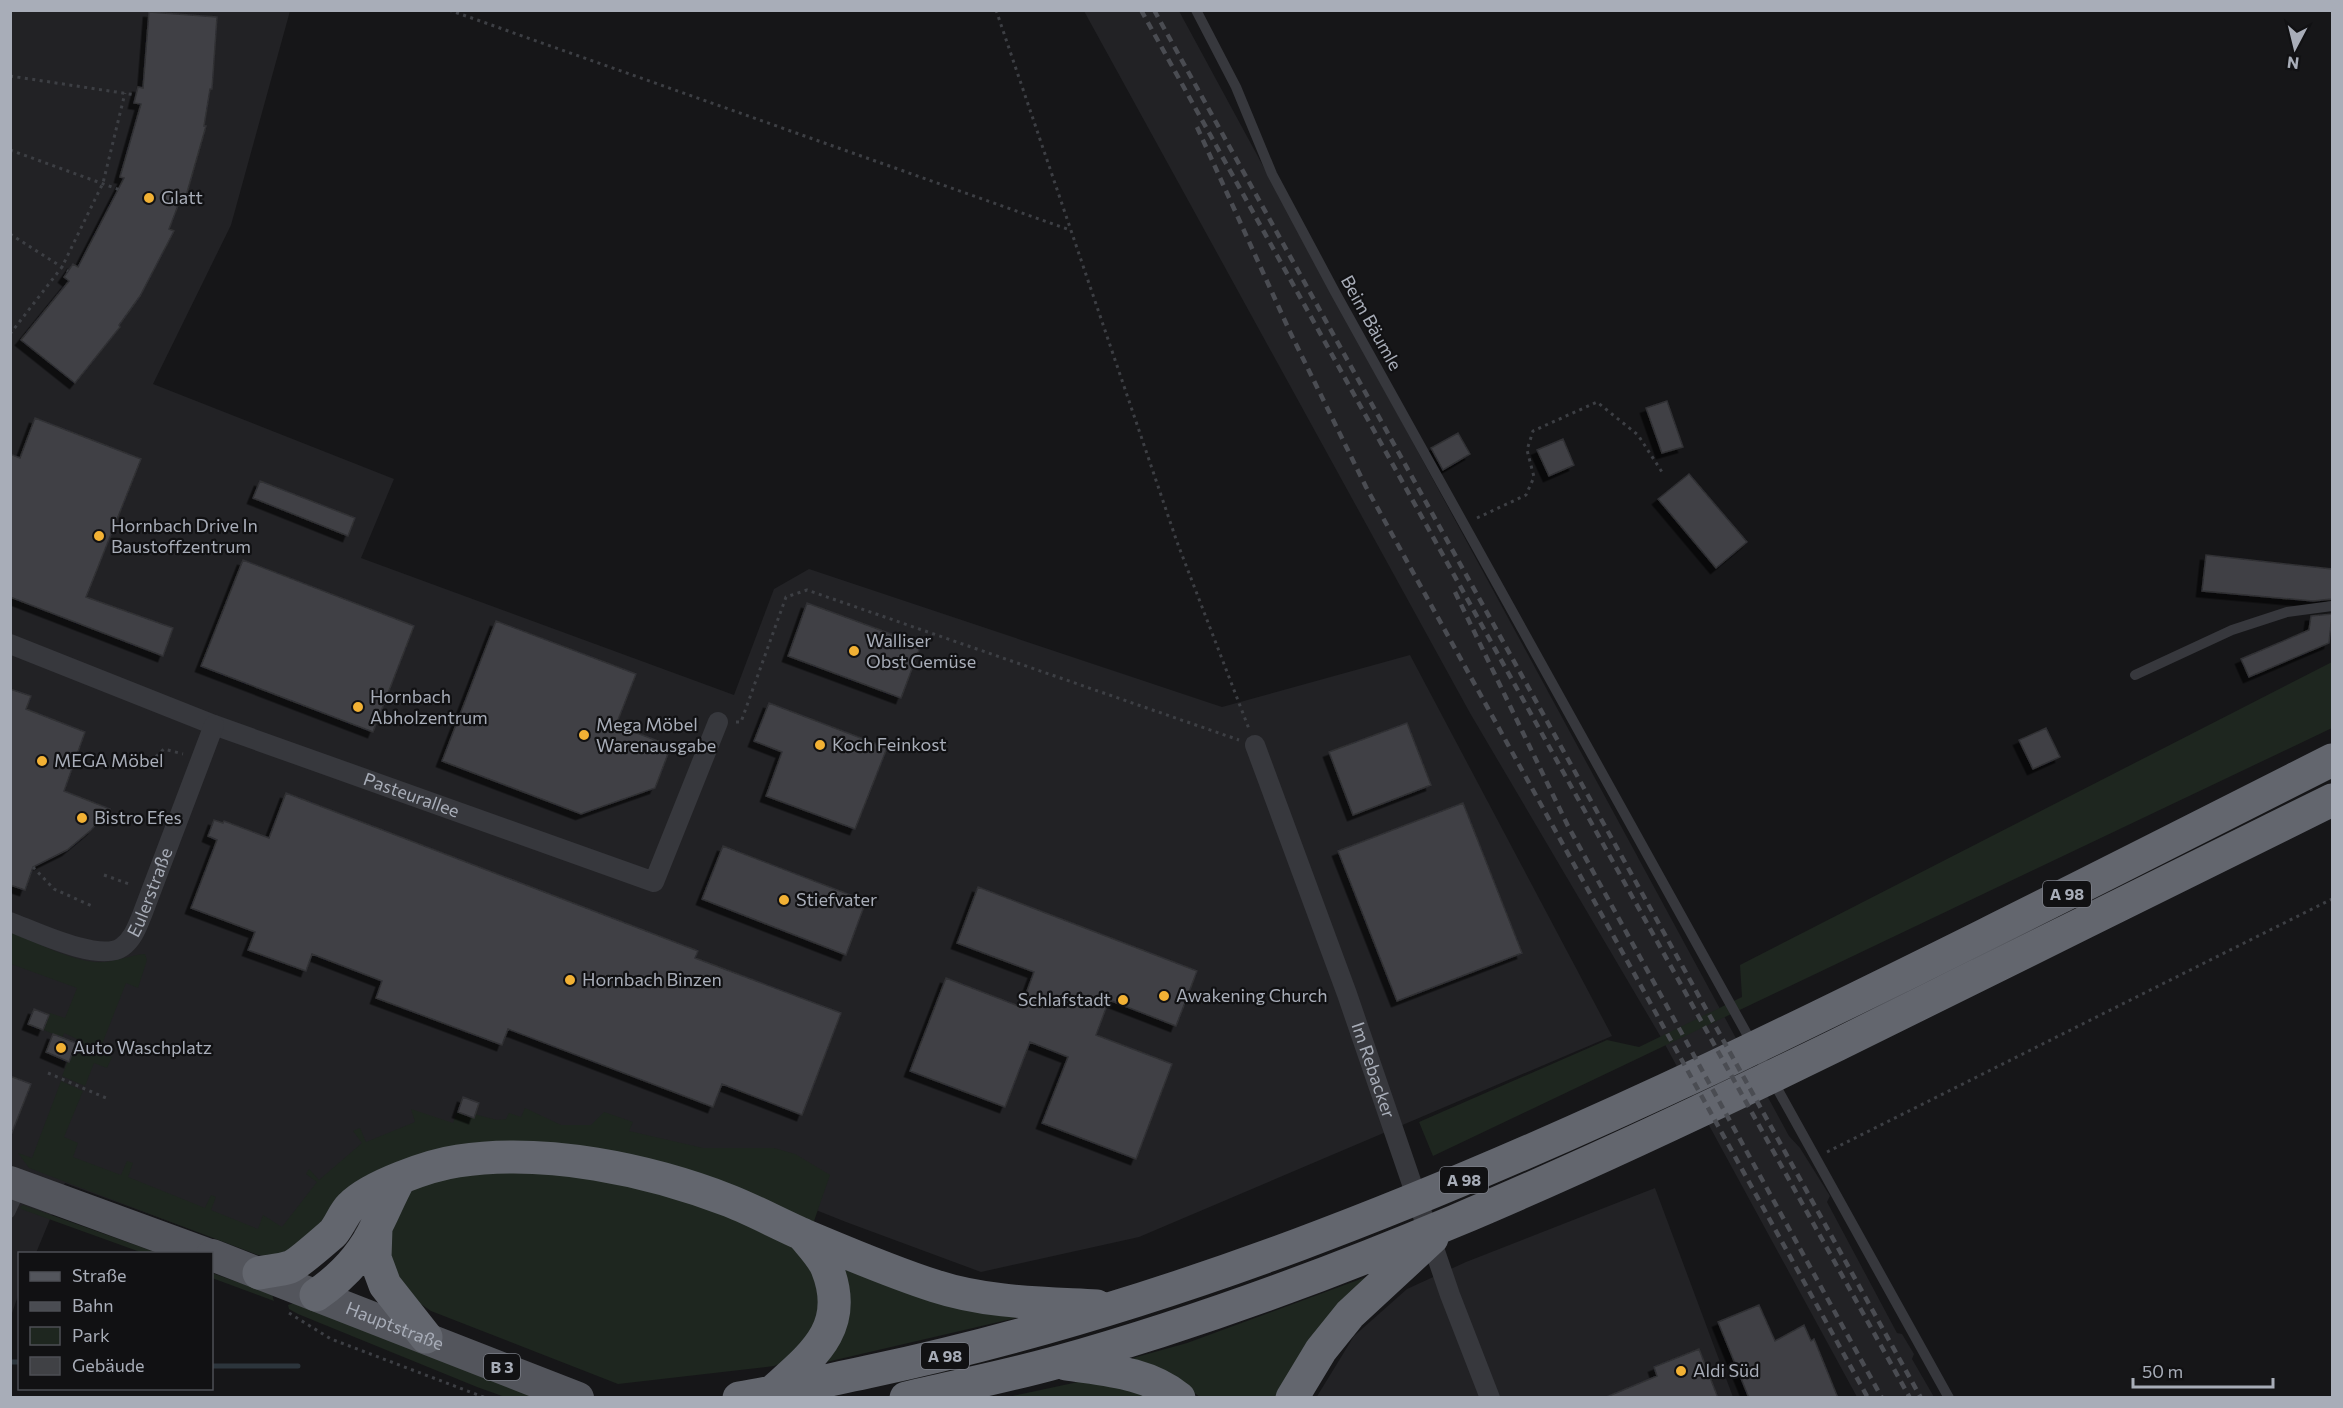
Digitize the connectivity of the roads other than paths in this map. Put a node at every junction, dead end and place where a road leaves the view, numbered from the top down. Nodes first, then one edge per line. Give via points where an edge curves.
1 (1196, 10) edge
2 (2332, 606) edge
3 (10, 644) edge
4 (2135, 675) dead end
5 (718, 722) road end
6 (214, 725) junction
7 (1255, 745) road end
8 (2332, 760) edge
9 (2332, 800) edge
10 (10, 922) edge
11 (399, 1180) junction
12 (14, 1194) edge
13 (1444, 1227) junction
14 (376, 1228) junction
15 (333, 1233) junction
16 (802, 1234) junction
17 (201, 1252) edge
18 (213, 1255) edge
19 (259, 1273) junction
20 (316, 1295) junction
21 (1117, 1308) junction
22 (426, 1337) junction
23 (1055, 1362) junction
24 (755, 1395) edge
25 (578, 1398) edge
26 (906, 1398) edge
27 (1179, 1398) edge
28 (1292, 1398) edge
29 (1490, 1398) edge
30 (1949, 1398) edge

1 - 30 lane, Beim Bäumle via 1236,87 1277,183 1335,292
2 - 4 lane via 2287,612 2232,630
3 - 6 street, Pasteurallee
5 - 6 street, Pasteurallee via 654,882
6 - 10 street, Eulerstraße via 134,934 121,947 99,952
7 - 29 street, Im Rebacker
8 - 21 highway, A 98 via 1811,1020 1586,1127 1355,1224
9 - 13 highway, A 98 via 1671,1126
11 - 14 highway
11 - 15 highway via 369,1192 350,1207
11 - 16 highway via 422,1169 458,1161 501,1158 586,1163 690,1187
12 - 17 main road
13 - 23 highway, A 98 via 1229,1308
13 - 28 highway via 1350,1314 1321,1350
14 - 20 highway via 341,1277
14 - 22 highway via 375,1258 385,1285
15 - 19 highway via 291,1266
15 - 20 highway
16 - 21 highway via 937,1287 1020,1301
16 - 24 highway via 826,1266 834,1300 830,1329 821,1345
18 - 19 main road, Hauptstraße / B 3
19 - 20 main road, Hauptstraße / B 3
20 - 22 main road, Hauptstraße / B 3
21 - 24 highway, A 98 via 939,1357
22 - 25 main road, Hauptstraße / B 3
23 - 26 highway, A 98
23 - 27 highway via 1138,1376

